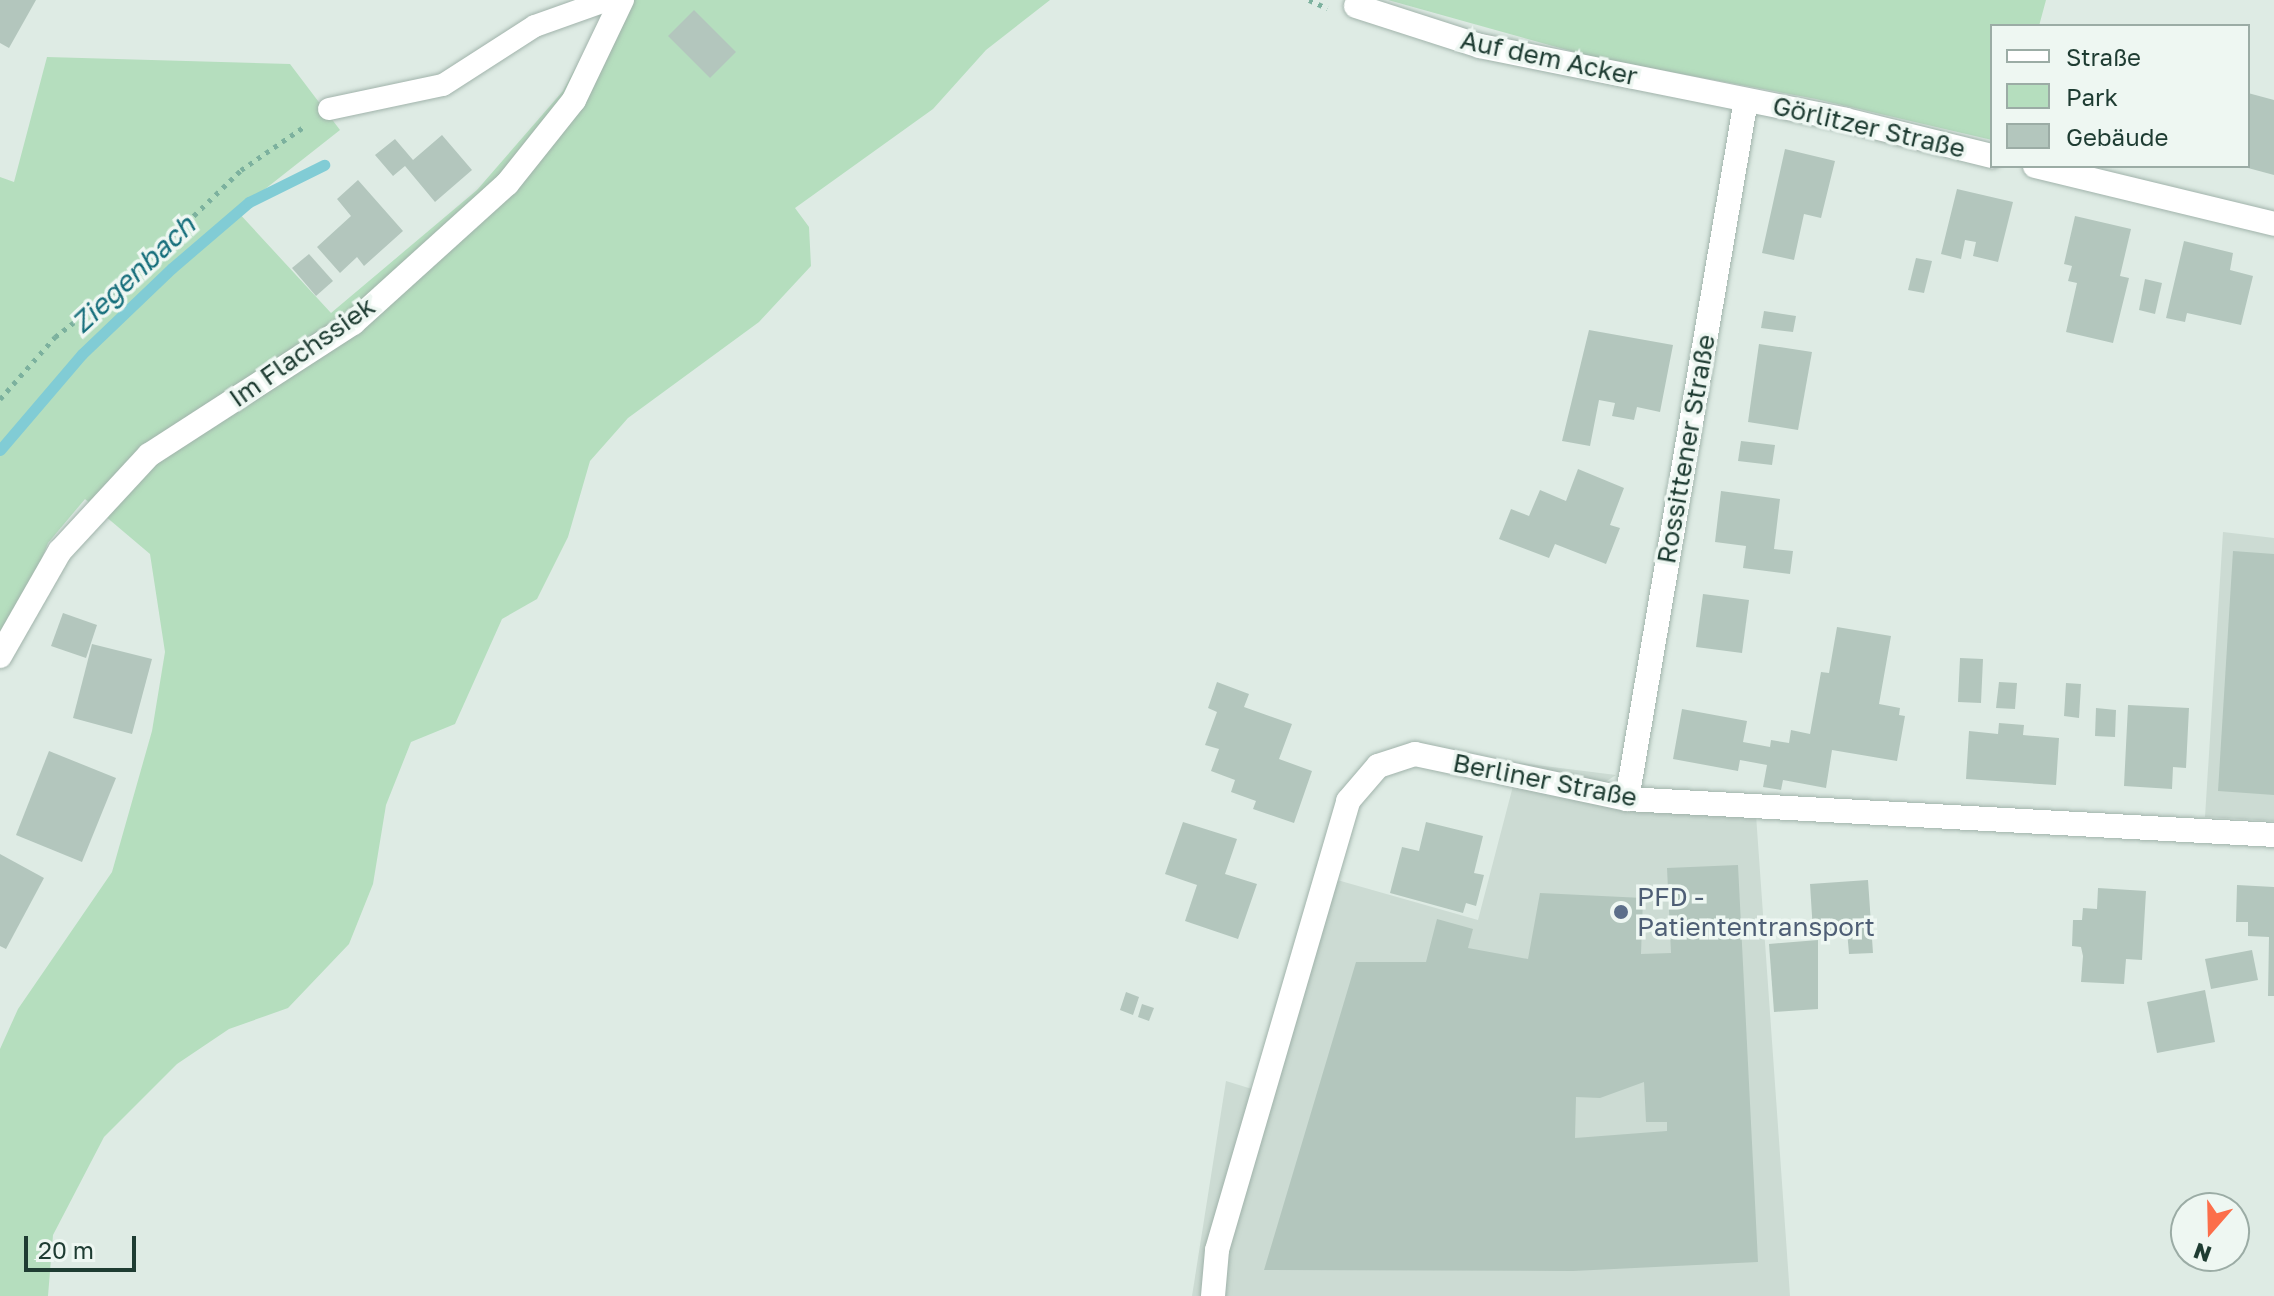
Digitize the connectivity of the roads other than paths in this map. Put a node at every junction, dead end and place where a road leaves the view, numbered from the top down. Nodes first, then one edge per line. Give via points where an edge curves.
1 (608, 0) edge
2 (622, 0) edge
3 (1348, 3) edge
4 (1746, 100) junction
5 (329, 109) road end
6 (1990, 156) edge
7 (2043, 168) edge
8 (2274, 224) edge
9 (0, 656) edge
10 (1627, 799) junction
11 (2274, 835) edge
12 (1213, 1296) edge

1 - 5 lane via 535,26 443,85
2 - 9 street, Im Flachssiek via 574,100 507,184 353,323 149,455 60,551
3 - 4 street, Auf dem Acker via 1480,46
4 - 6 street, Görlitzer Straße
4 - 10 street, Rossittener Straße
7 - 8 street
10 - 11 street, Berliner Straße
10 - 12 street, Berliner Straße via 1415,754 1378,766 1348,801 1221,1235

